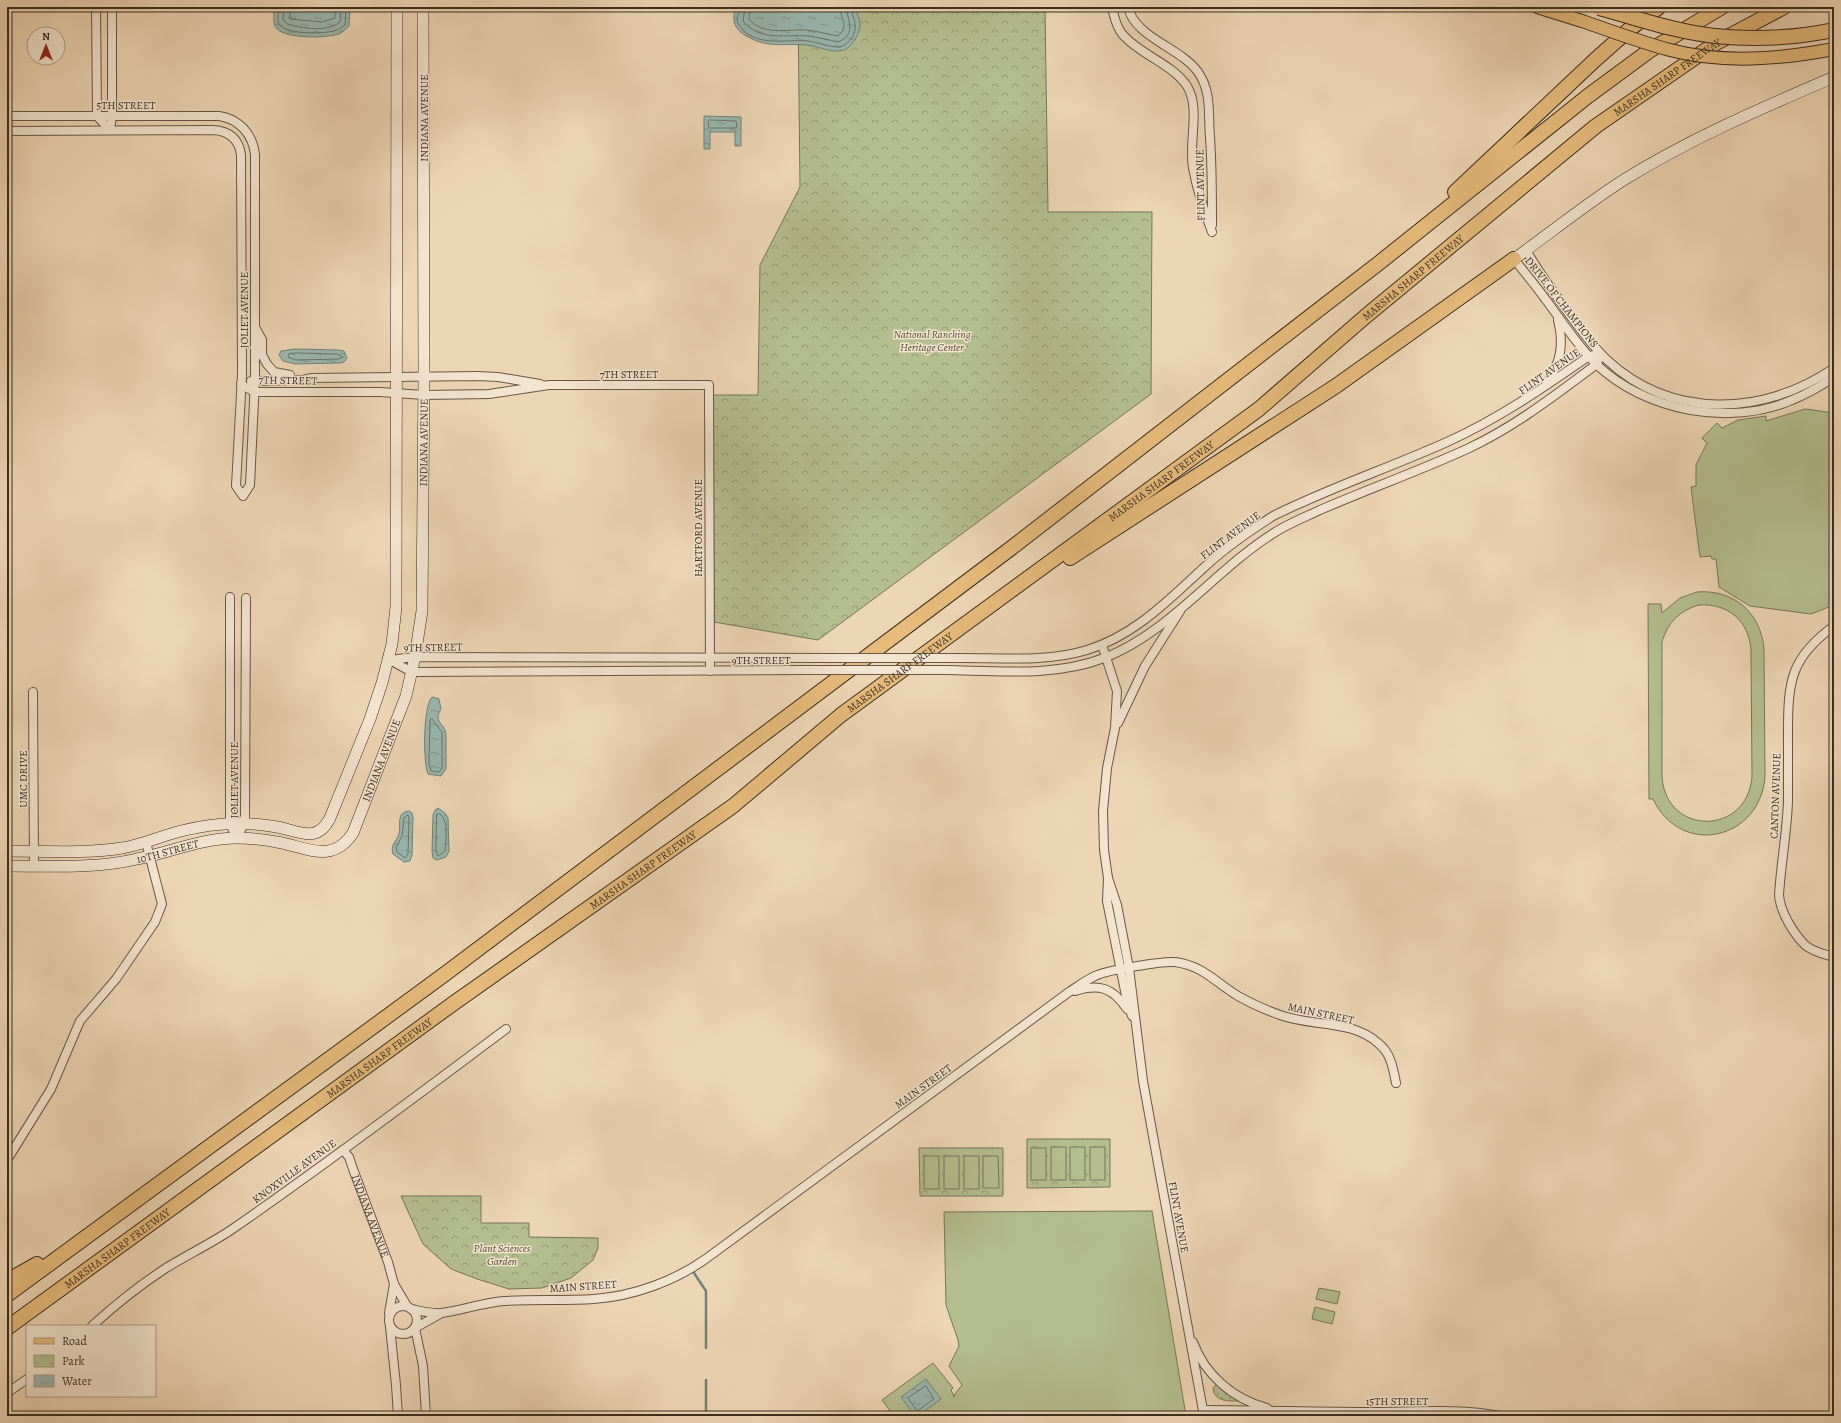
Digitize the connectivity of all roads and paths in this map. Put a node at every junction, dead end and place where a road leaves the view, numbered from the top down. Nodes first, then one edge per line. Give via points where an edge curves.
1 (96, 7) edge
2 (112, 7) edge
3 (397, 7) edge
4 (423, 7) edge
5 (1112, 7) edge
6 (1128, 7) edge
7 (1537, 7) edge
8 (1598, 7) edge
9 (1659, 7) edge
10 (1722, 7) edge
11 (1784, 7) edge
12 (1834, 30) edge
13 (1834, 49) edge
14 (1834, 77) edge
15 (7, 116) edge
16 (97, 116) junction
17 (112, 116) junction
18 (242, 126) joint
19 (110, 130) junction
20 (7, 131) edge
21 (1526, 250) junction
22 (1514, 259) junction
23 (1379, 263) junction
24 (1557, 316) junction
25 (255, 327) junction
26 (1600, 354) junction
27 (1589, 356) junction
28 (1597, 364) junction
29 (1834, 368) edge
30 (424, 376) junction
31 (397, 377) junction
32 (1834, 377) edge
33 (312, 378) junction
34 (255, 380) junction
35 (241, 384) junction
36 (549, 385) junction
37 (709, 385) joint
38 (1544, 387) junction
39 (254, 392) junction
40 (397, 394) junction
41 (424, 395) junction
42 (230, 597) dead end
43 (246, 598) dead end
44 (1186, 602) junction
45 (1834, 626) edge
46 (1102, 646) junction
47 (932, 648) junction
48 (416, 657) junction
49 (710, 658) junction
50 (1105, 658) junction
51 (389, 660) junction
52 (710, 671) junction
53 (412, 672) junction
54 (34, 692) dead end
55 (1115, 728) junction
56 (230, 823) junction
57 (245, 823) junction
58 (236, 838) junction
59 (146, 842) junction
60 (7, 851) edge
61 (34, 851) junction
62 (327, 852) joint
63 (151, 856) junction
64 (7, 866) edge
65 (34, 866) junction
66 (1108, 878) junction
67 (1834, 957) edge
68 (1129, 968) junction
69 (1120, 970) junction
70 (1066, 995) junction
71 (1134, 1021) junction
72 (506, 1029) dead end
73 (1396, 1083) dead end
74 (343, 1150) junction
75 (7, 1160) edge
76 (96, 1230) junction
77 (7, 1281) edge
78 (394, 1284) junction
79 (7, 1295) edge
80 (40, 1303) junction
81 (409, 1308) junction
82 (441, 1313) junction
83 (389, 1314) junction
84 (1186, 1322) junction
85 (93, 1325) edge
86 (390, 1327) junction
87 (7, 1328) edge
88 (415, 1328) junction
89 (7, 1332) edge
90 (26, 1380) edge
91 (7, 1393) edge
92 (1293, 1412) junction
93 (1203, 1413) edge
94 (398, 1416) edge
95 (426, 1416) edge
96 (1279, 1416) edge
97 (1500, 1416) edge

1 - 16 street
2 - 17 street
3 - 31 street
4 - 30 street, INDIANA AVENUE
5 - 6 street, FLINT AVENUE via 1115,20 1124,37 1174,72 1190,94 1193,108 1193,167 1202,205 1212,232 1210,106 1205,86 1192,65 1141,28 1131,17
7 - 13 main road, bridge via 1670,50 1712,57 1746,59
8 - 12 highway, bridge via 1677,29 1715,36 1764,39
9 - 23 highway via 1631,28
10 - 23 highway via 1649,51 1588,96
11 - 47 highway, MARSHA SHARP FREEWAY via 1716,43 1596,126 1366,316 1259,410
14 - 21 street via 1682,147 1623,181
15 - 16 street, 5TH STREET
16 - 17 street, 5TH STREET
16 - 19 street
17 - 18 street, 5TH STREET via 219,116 234,120
17 - 19 street
18 - 25 street, JOLIET AVENUE via 252,140 254,151
19 - 20 street
19 - 35 street, JOLIET AVENUE via 223,131 234,138 239,147
21 - 22 street
21 - 26 street, DRIVE OF CHAMPIONS via 1576,325
22 - 24 street, DRIVE OF CHAMPIONS
22 - 47 highway via 1336,386 1045,575 954,640
23 - 76 highway via 984,568 445,974
24 - 27 street, DRIVE OF CHAMPIONS
24 - 38 street via 1562,338 1561,354
25 - 33 street via 262,340 262,355 271,369 280,374
25 - 34 street, JOLIET AVENUE
26 - 27 street, FLINT AVENUE
26 - 28 street
26 - 29 street, DRIVE OF CHAMPIONS via 1628,377 1659,392 1710,404 1744,404 1769,399 1798,389
27 - 28 street, DRIVE OF CHAMPIONS
27 - 38 street, FLINT AVENUE
28 - 32 street, DRIVE OF CHAMPIONS via 1623,384 1646,396 1684,408 1716,413 1754,410 1791,401
28 - 44 street, FLINT AVENUE via 1526,417 1493,436 1279,530 1253,547
30 - 31 street, 7TH STREET
30 - 36 street, 7TH STREET via 498,377
30 - 41 street, INDIANA AVENUE
31 - 33 street, 7TH STREET
31 - 40 street
33 - 34 street, 7TH STREET
34 - 35 street, 7TH STREET
34 - 39 street, JOLIET AVENUE
35 - 39 street, 7TH STREET
35 - 39 street, JOLIET AVENUE via 236,486 243,496 250,485
36 - 37 street, 7TH STREET
36 - 41 street, 7TH STREET via 489,394
37 - 49 street, HARTFORD AVENUE
38 - 46 street, FLINT AVENUE via 1503,414 1448,442 1273,516 1223,551 1149,617 1126,634
39 - 40 street, 7TH STREET
40 - 41 street, 7TH STREET
40 - 51 street via 396,607
41 - 48 street, INDIANA AVENUE via 423,585
42 - 56 street, JOLIET AVENUE
43 - 57 street, JOLIET AVENUE
44 - 50 street, FLINT AVENUE via 1146,635
44 - 55 street, FLINT AVENUE via 1145,666
45 - 67 street, CANTON AVENUE via 1805,653 1795,670 1789,688 1788,802 1779,895 1781,908 1800,939 1811,948
46 - 49 street, 9TH STREET, bridge via 1052,657
46 - 50 street, FLINT AVENUE
47 - 80 highway, MARSHA SHARP FREEWAY via 841,715 733,806 454,1003
48 - 49 street, 9TH STREET
48 - 51 street, 9TH STREET
48 - 53 street, INDIANA AVENUE
49 - 52 street, HARTFORD AVENUE
50 - 52 street, 9TH STREET, bridge via 1053,670
50 - 55 street, FLINT AVENUE via 1117,691
51 - 53 street, 9TH STREET
51 - 57 street, 10TH STREET via 375,704 326,825 318,832 307,834
52 - 53 street, 9TH STREET
53 - 62 street, INDIANA AVENUE via 398,718 353,833 342,845
54 - 61 street, UMC DRIVE
55 - 66 street, FLINT AVENUE via 1107,768 1103,810
56 - 57 street, 10TH STREET
56 - 58 street, JOLIET AVENUE
56 - 59 street, 10TH STREET via 191,829
57 - 58 street, JOLIET AVENUE
58 - 62 street, 10TH STREET via 268,840
58 - 63 street, 10TH STREET via 196,843
59 - 61 street, 10TH STREET via 101,851
59 - 63 street
60 - 61 street, 10TH STREET
61 - 65 street, UMC DRIVE
63 - 65 street, 10TH STREET via 101,865
63 - 75 street via 162,904 155,922 116,979 80,1021 51,1089
64 - 65 street, 10TH STREET
66 - 68 street, FLINT AVENUE via 1117,905
66 - 69 street, FLINT AVENUE via 1107,901
68 - 69 street, MAIN STREET
68 - 71 street, FLINT AVENUE via 1134,998
68 - 73 street, MAIN STREET via 1162,963 1185,964 1207,973 1238,996 1265,1009 1296,1019 1336,1025 1366,1035 1385,1050
69 - 70 street, MAIN STREET via 1095,976
69 - 71 street, FLINT AVENUE
70 - 71 street via 1093,986 1107,990 1123,1003
70 - 82 street, MAIN STREET via 702,1261 670,1279 614,1297 503,1301
71 - 84 street, FLINT AVENUE
72 - 74 street, KNOXVILLE AVENUE
74 - 78 street, INDIANA AVENUE via 349,1157
74 - 85 street, KNOXVILLE AVENUE via 203,1248 166,1268 115,1305
76 - 77 highway
76 - 79 highway
78 - 81 street, INDIANA AVENUE
78 - 83 street, INDIANA AVENUE
80 - 87 highway, MARSHA SHARP FREEWAY
80 - 89 highway
81 - 82 street, MAIN STREET
81 - 83 street via 398,1306
81 - 88 street via 417,1316
82 - 88 street, MAIN STREET
83 - 86 street
84 - 92 street via 1203,1362 1220,1384 1265,1407
84 - 93 street, FLINT AVENUE
86 - 88 street via 401,1335
86 - 94 street
88 - 95 street via 423,1366
90 - 91 street
92 - 93 street, 15TH STREET via 1260,1410
92 - 96 street, 15TH STREET
92 - 97 street, 15TH STREET via 1467,1412

